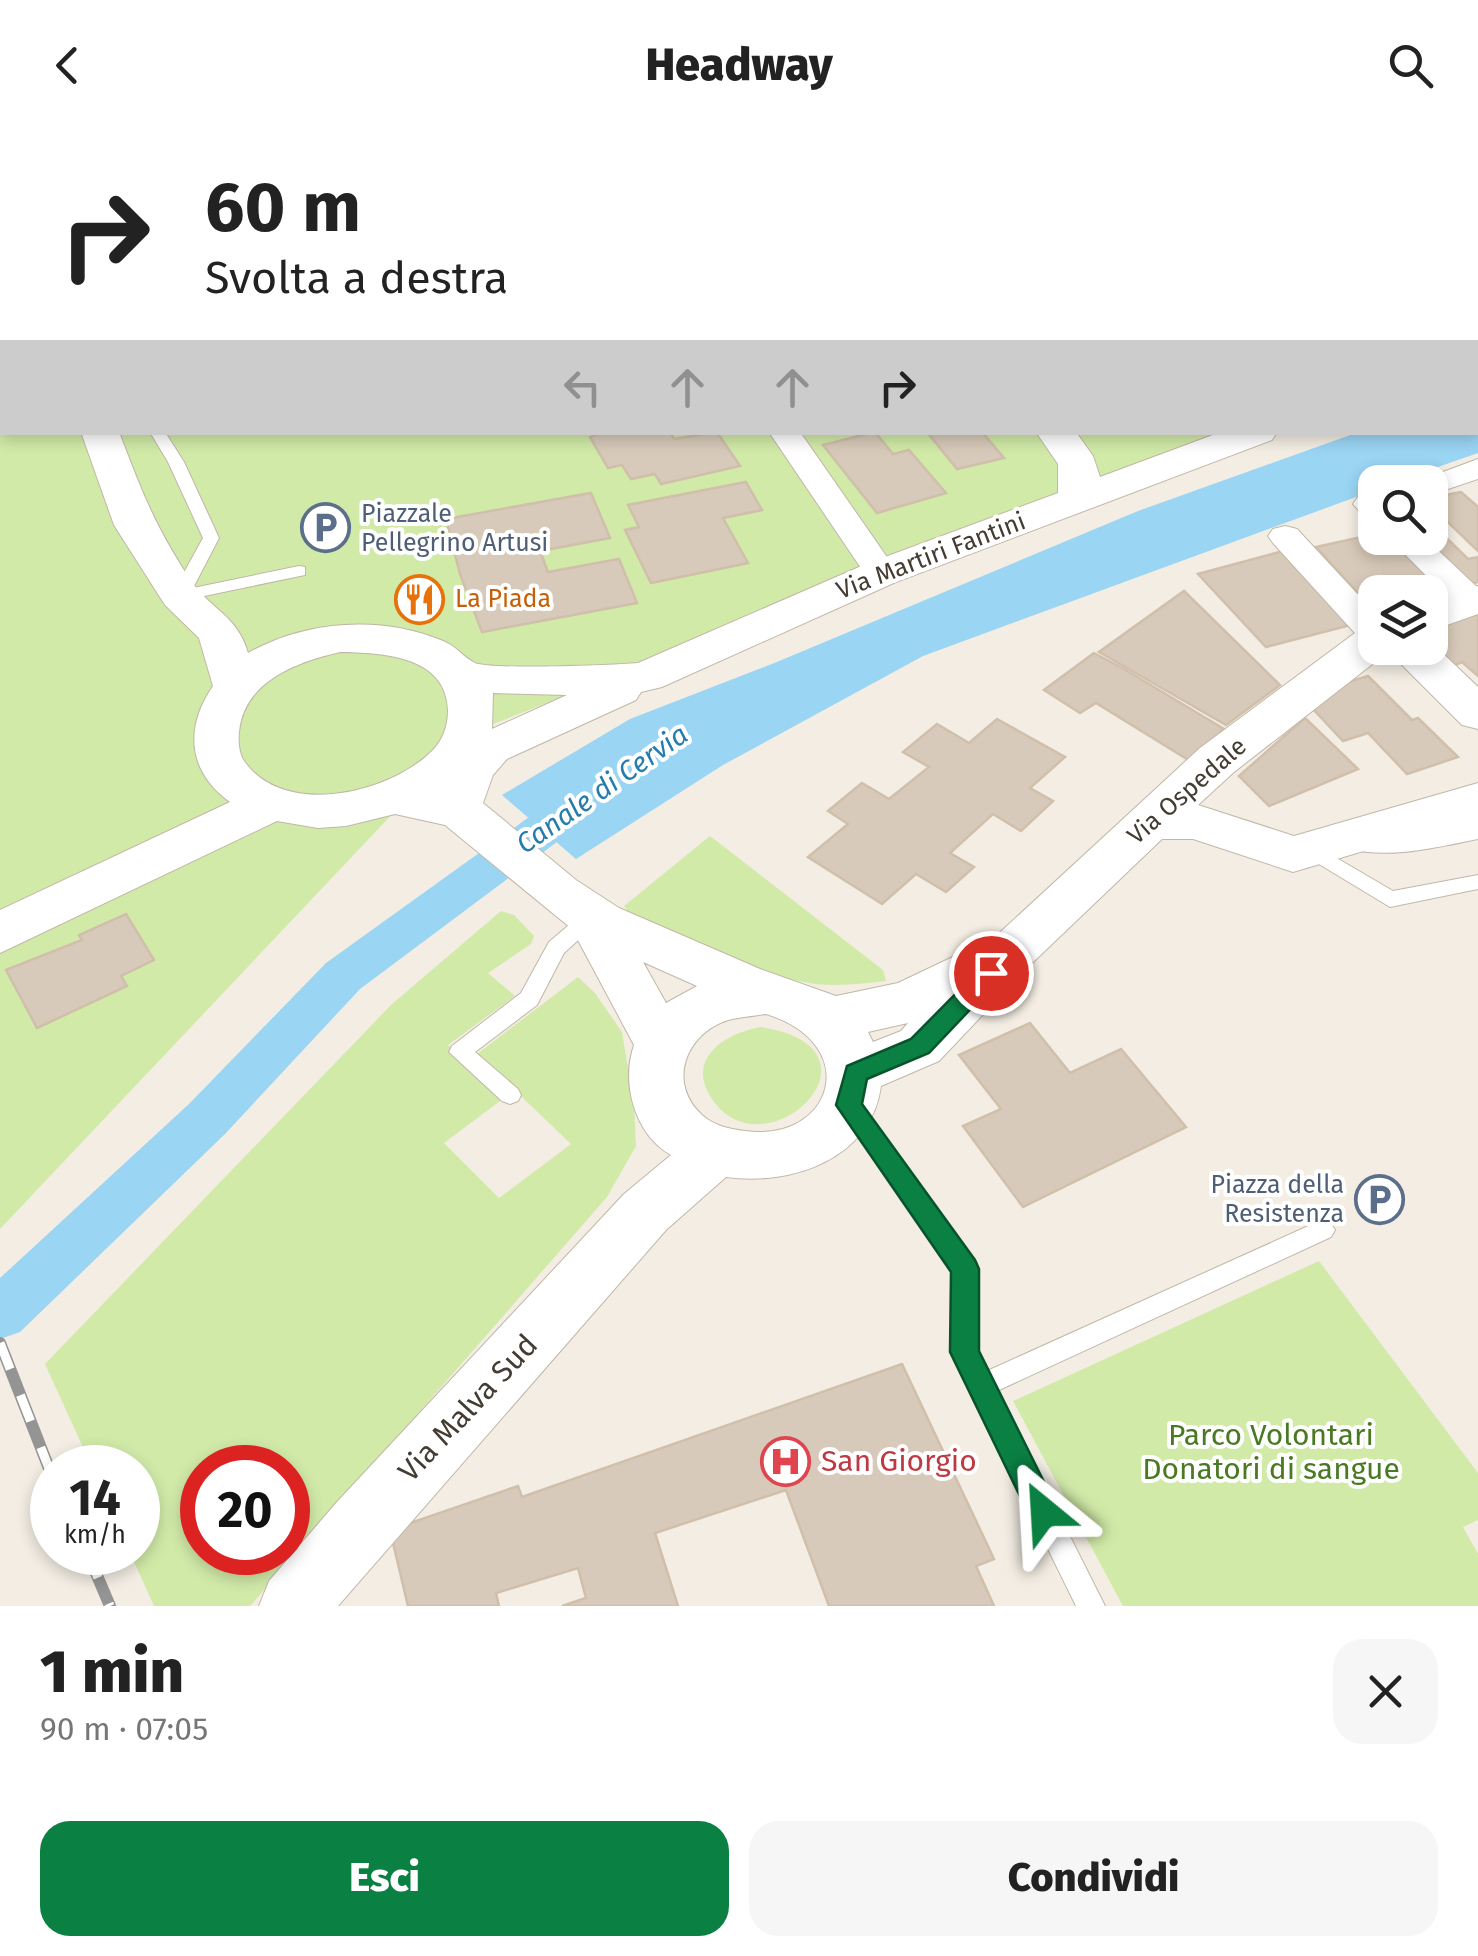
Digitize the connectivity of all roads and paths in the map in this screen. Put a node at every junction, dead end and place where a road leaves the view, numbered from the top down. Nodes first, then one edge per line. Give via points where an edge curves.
1 (101, 435) edge
2 (160, 435) edge
3 (786, 435) edge
4 (1251, 435) edge
5 (1070, 465) edge
6 (1478, 468) edge
7 (1448, 479) edge
8 (1285, 536) dead end
9 (1425, 555) edge
10 (299, 571) dead end
11 (882, 572) junction
12 (180, 596) junction
13 (1474, 600) edge
14 (1448, 610) edge
15 (1358, 618) edge
16 (220, 632) junction
17 (302, 646) junction
18 (1358, 650) edge
19 (1428, 665) edge
20 (462, 678) junction
21 (626, 679) junction
22 (235, 686) junction
23 (1478, 714) edge
24 (1217, 760) junction
25 (223, 769) junction
26 (457, 771) junction
27 (1478, 800) edge
28 (273, 803) junction
29 (1150, 822) junction
30 (1478, 825) edge
31 (1239, 833) junction
32 (1332, 844) junction
33 (143, 861) junction
34 (1478, 882) edge
35 (591, 917) junction
36 (16, 925) edge
37 (1010, 953) junction
38 (766, 993) junction
39 (828, 1019) junction
40 (660, 1042) junction
41 (852, 1089) junction
42 (510, 1095) dead end
43 (661, 1107) junction
44 (716, 1151) junction
45 (645, 1212) junction
46 (1323, 1230) dead end
47 (981, 1386) junction
48 (294, 1606) edge
49 (1091, 1606) edge

1 - 12 street via 134,525
2 - 12 lane via 211,538
3 - 11 street
4 - 5 street via 1161,472
5 - 11 street, Via Martiri Fantini
6 - 7 street
8 - 15 street
9 - 13 street
10 - 12 lane
11 - 21 street, Via Martiri Fantini
12 - 16 street
13 - 14 street
16 - 17 street
16 - 22 street
17 - 20 street via 359,638 413,644 442,658
17 - 22 street
18 - 24 street, Via Ospedale
19 - 23 street
20 - 21 street
20 - 26 street via 472,704
21 - 26 street via 490,748 470,770
21 - 26 street via 498,712
22 - 25 street via 217,713 213,742
24 - 29 street, Via Ospedale
24 - 31 street via 1217,798
25 - 28 street
25 - 33 street
26 - 28 street via 354,808
26 - 35 street via 543,879
27 - 32 street
28 - 33 street
29 - 31 street via 1196,822
29 - 37 street, Via Ospedale
30 - 32 street
31 - 32 street via 1282,852
32 - 34 lane via 1390,900
33 - 36 street
35 - 38 street
35 - 40 street
35 - 42 lane via 556,948 529,999 460,1052
37 - 39 street via 909,1002
37 - 41 street via 920,1046
38 - 39 street via 801,1002
38 - 40 street via 732,994 698,1006
39 - 41 street via 849,1045
40 - 43 street via 653,1065
41 - 44 street via 840,1120 815,1141 772,1156
41 - 47 lane via 965,1269 964,1352
43 - 44 street via 682,1132
43 - 45 street
44 - 45 street, Via Malva Sud
45 - 48 street, Via Malva Sud
46 - 47 lane
47 - 49 lane

